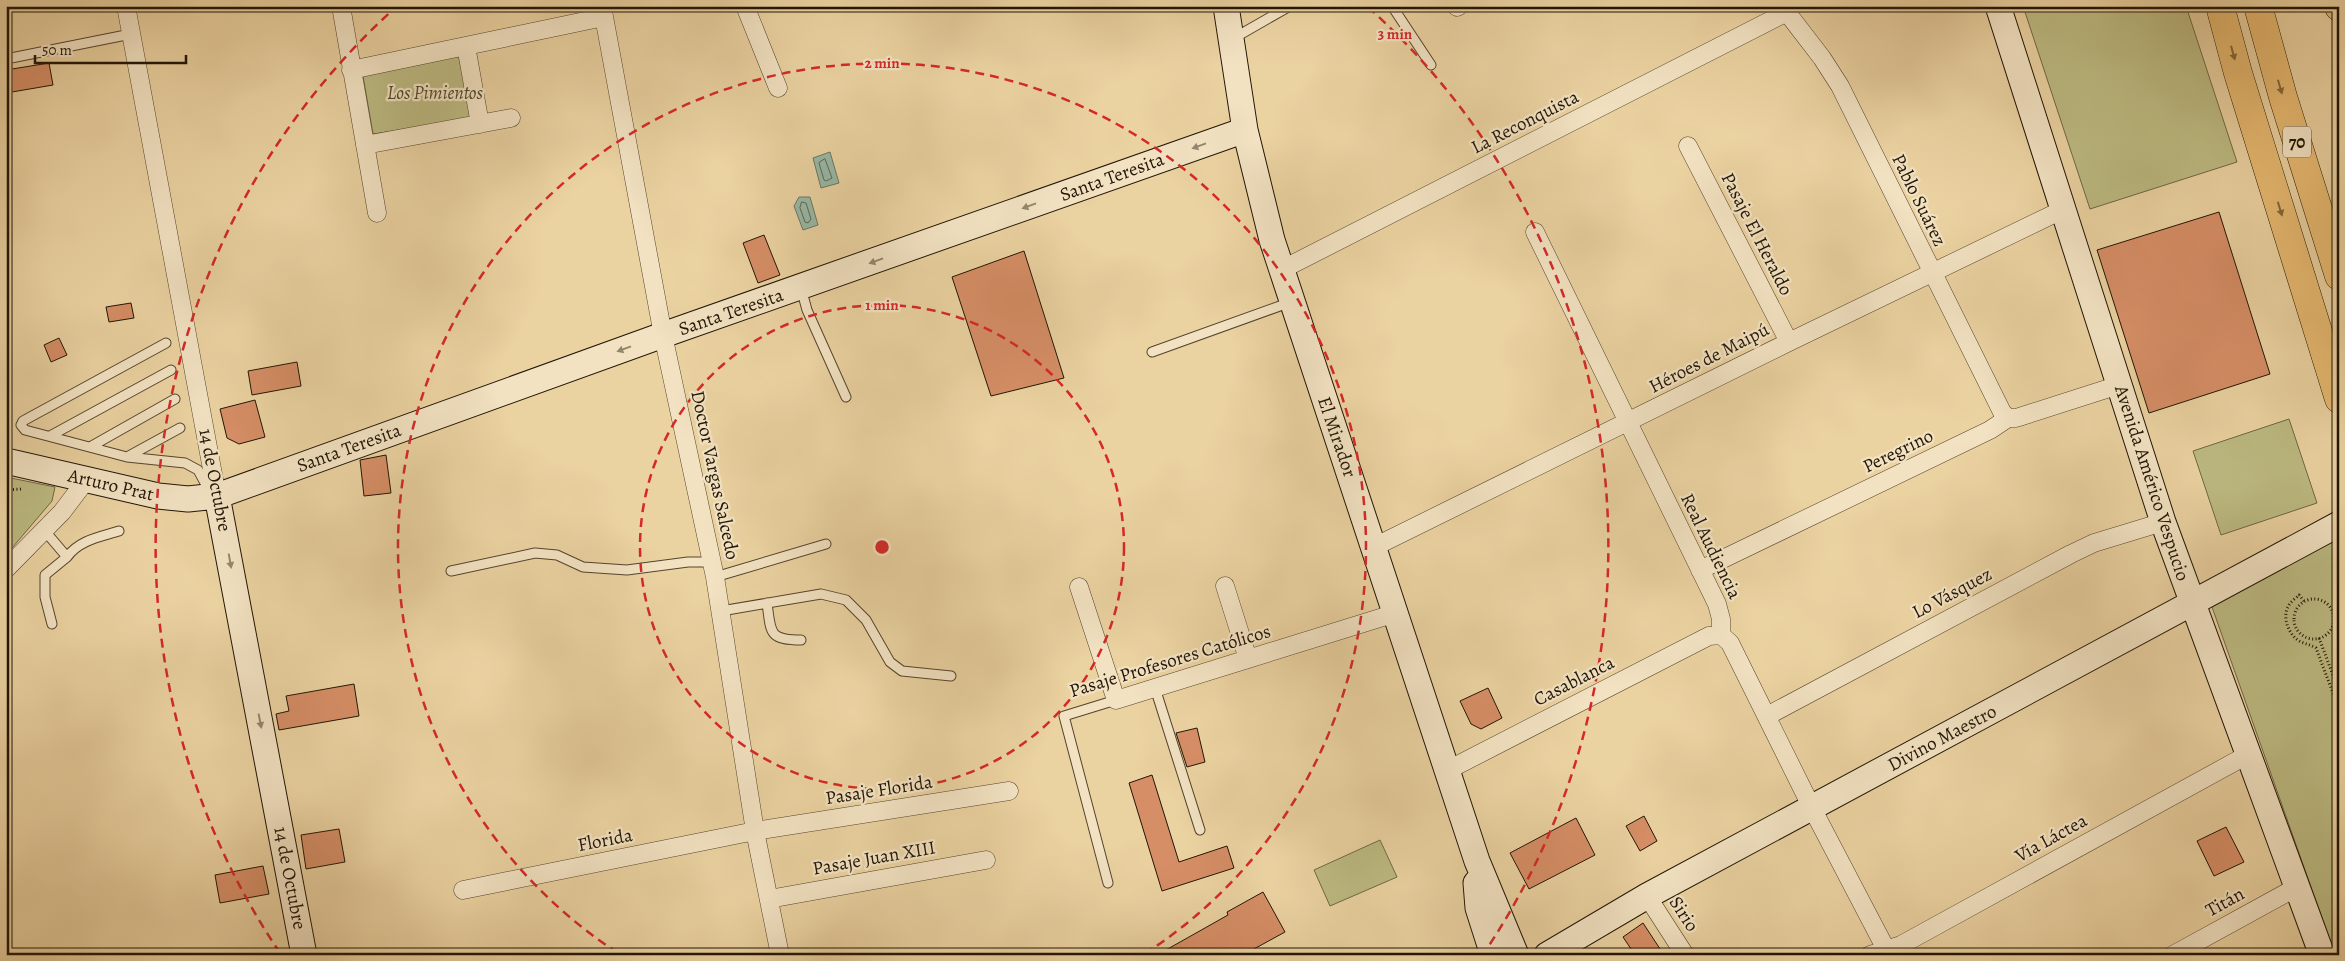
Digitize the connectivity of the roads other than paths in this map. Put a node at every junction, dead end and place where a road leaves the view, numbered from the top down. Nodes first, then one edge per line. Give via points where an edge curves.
1 (126, 6) edge
2 (341, 6) edge
3 (745, 6) edge
4 (1226, 6) edge
5 (1290, 6) edge
6 (1392, 6) edge
7 (1998, 6) edge
8 (2220, 6) edge
9 (2258, 6) edge
10 (1785, 9) edge
11 (603, 12) edge
12 (131, 34) junction
13 (1231, 40) junction
14 (466, 46) junction
15 (6, 58) edge
16 (1432, 66) dead end
17 (351, 70) junction
18 (778, 88) dead end
19 (511, 118) dead end
20 (480, 124) junction
21 (1245, 130) junction
22 (364, 145) junction
23 (1688, 146) dead end
24 (2064, 209) junction
25 (377, 213) dead end
26 (1535, 232) dead end
27 (1281, 270) junction
28 (1931, 273) junction
29 (2339, 276) edge
30 (801, 287) junction
31 (1291, 302) junction
32 (663, 335) junction
33 (1789, 342) junction
34 (166, 344) dead end
35 (1152, 352) dead end
36 (171, 370) dead end
37 (2119, 384) junction
38 (846, 397) dead end
39 (175, 399) dead end
40 (2339, 399) edge
41 (2008, 418) junction
42 (1627, 422) junction
43 (180, 428) dead end
44 (50, 436) junction
45 (90, 447) junction
46 (127, 457) junction
47 (6, 461) edge
48 (87, 479) junction
49 (215, 496) junction
50 (2164, 522) junction
51 (2339, 524) edge
52 (44, 530) junction
53 (119, 531) dead end
54 (826, 544) dead end
55 (1374, 547) junction
56 (67, 557) junction
57 (6, 569) edge
58 (714, 569) junction
59 (1700, 570) junction
60 (451, 571) dead end
61 (1225, 586) dead end
62 (1079, 587) dead end
63 (2193, 602) junction
64 (767, 603) junction
65 (721, 611) junction
66 (1396, 613) junction
67 (52, 624) dead end
68 (1720, 635) junction
69 (801, 640) dead end
70 (1248, 659) junction
71 (951, 676) dead end
72 (1155, 688) junction
73 (1116, 700) junction
74 (1766, 716) junction
75 (2249, 754) junction
76 (1448, 770) junction
77 (1009, 791) dead end
78 (1812, 808) junction
79 (1200, 830) dead end
80 (755, 831) junction
81 (986, 860) dead end
82 (1477, 861) junction
83 (1108, 883) dead end
84 (2297, 886) junction
85 (463, 890) dead end
86 (1647, 896) junction
87 (769, 899) junction
88 (1482, 925) junction
89 (1882, 953) edge
90 (304, 955) edge
91 (780, 955) edge
92 (1475, 955) edge
93 (1493, 955) edge
94 (1516, 955) edge
95 (1547, 955) edge
96 (1685, 955) edge
97 (2173, 955) edge
98 (2322, 955) edge

1 - 12 street, 14 de Octubre
2 - 17 street
3 - 18 street
4 - 13 street, El Mirador
5 - 13 lane
6 - 16 lane
7 - 24 street, Avenida Américo Vespucio
8 -> 40 main road
9 -> 29 main road, 70
10 - 27 street, La Reconquista
10 - 28 street, Pablo Suárez via 1840,86
11 - 14 street
11 - 32 street, Doctor Vargas Salcedo
12 - 15 lane
12 - 49 street, 14 de Octubre
13 - 21 street, El Mirador
14 - 17 street
14 - 20 street
17 - 22 street
19 - 20 street
20 - 22 street
21 - 27 street, El Mirador
21 -> 30 street, Santa Teresita
22 - 25 street
23 - 33 street, Pasaje El Heraldo
24 - 28 street, Héroes de Maipú
24 - 37 street, Avenida Américo Vespucio
26 - 42 street, Real Audiencia
27 - 31 street, El Mirador
28 - 33 street, Héroes de Maipú
28 - 41 street, Pablo Suárez
30 - 32 street, Santa Teresita
30 - 38 lane
31 - 35 lane
31 - 55 street, El Mirador
32 -> 49 street, Santa Teresita
32 - 58 street, Doctor Vargas Salcedo
33 - 42 street, Héroes de Maipú
34 - 44 lane via 23,421 21,426 24,430
36 - 44 lane
37 - 41 street, Peregrino
37 - 50 street, Avenida Américo Vespucio
39 - 45 lane
41 - 59 street, Peregrino via 1990,430
42 - 55 street, Héroes de Maipú
42 - 59 street, Real Audiencia
43 - 46 lane
44 - 45 lane
45 - 46 lane
46 - 49 lane via 193,467
47 - 48 street, Arturo Prat
48 - 49 street, Arturo Prat via 176,498
48 - 52 street via 76,496
49 -> 90 street, 14 de Octubre
50 - 63 street, Avenida Américo Vespucio
50 - 74 street, Lo Vásquez via 2094,543 2071,554
51 - 63 street, Divino Maestro
52 - 56 lane
52 - 57 street
53 - 56 lane via 82,543
54 - 58 lane
55 - 66 street, El Mirador
56 - 67 lane via 45,575 45,597
58 - 60 lane via 688,562 627,570 583,567 557,555 535,553
58 - 65 street, Doctor Vargas Salcedo
59 - 68 street, Real Audiencia via 1720,612
61 - 70 street
62 - 73 street
63 - 75 street, Avenida Américo Vespucio
63 - 78 street, Divino Maestro
64 - 65 lane
64 - 69 lane via 771,631 783,640
64 - 71 lane via 821,594 846,600 866,620 890,662 902,671
65 - 80 street, Doctor Vargas Salcedo
66 - 70 street, Pasaje Profesores Católicos
66 - 76 street, El Mirador
68 - 74 street via 1730,643
68 - 76 street, Casablanca via 1709,636
70 - 72 street, Pasaje Profesores Católicos
72 - 73 street, Pasaje Profesores Católicos
72 - 79 lane
73 - 83 lane, Pasaje Profesores Católicos via 1064,716
74 - 78 street
75 - 84 street, Avenida Américo Vespucio
75 - 89 street, Vía Láctea
76 - 82 street, El Mirador
77 - 80 street, Pasaje Florida
78 - 86 street, Divino Maestro
78 - 89 street
80 - 85 street, Florida
80 - 87 street, Doctor Vargas Salcedo
81 - 87 street, Pasaje Juan XIII
82 - 88 street, El Mirador via 1476,890
82 - 94 street, El Mirador
84 - 97 street, Titán
84 - 98 street, Avenida Américo Vespucio
86 - 95 street, Divino Maestro
86 - 96 street, Sirio
87 - 91 street, Doctor Vargas Salcedo
88 - 92 street
88 - 93 street, El Mirador

